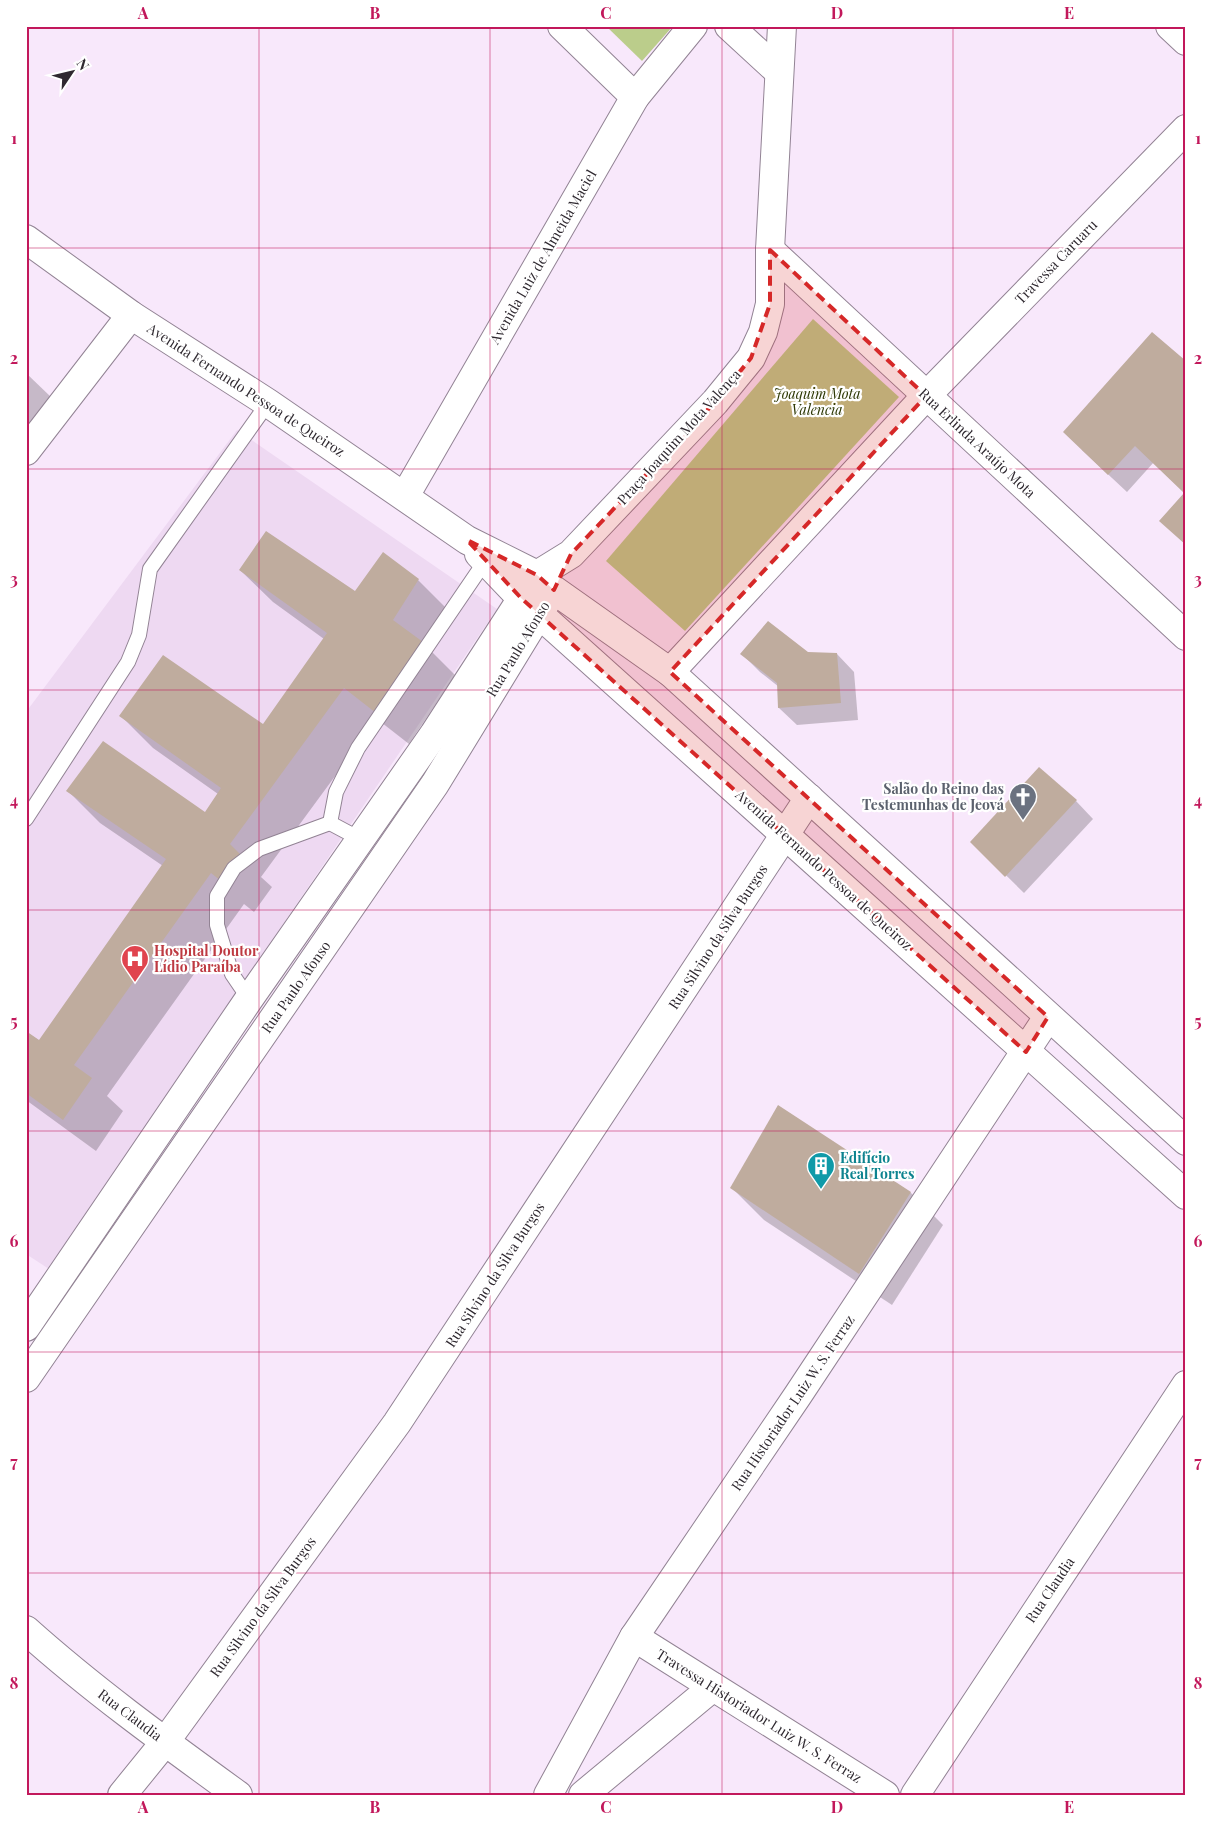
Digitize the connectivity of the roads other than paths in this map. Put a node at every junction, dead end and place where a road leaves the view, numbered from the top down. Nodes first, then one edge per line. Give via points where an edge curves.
1 (562, 26) edge
2 (693, 26) edge
3 (729, 26) edge
4 (782, 26) edge
5 (1170, 26) edge
6 (1186, 41) edge
7 (778, 71) junction
8 (635, 97) junction
9 (1186, 128) edge
10 (26, 239) edge
11 (770, 250) junction
12 (131, 315) junction
13 (926, 396) junction
14 (268, 403) junction
15 (26, 451) edge
16 (405, 496) junction
17 (489, 557) junction
18 (545, 583) junction
19 (530, 606) junction
20 (1186, 636) edge
21 (670, 672) junction
22 (809, 798) junction
23 (26, 819) edge
24 (330, 822) junction
25 (785, 835) junction
26 (360, 839) junction
27 (384, 859) junction
28 (249, 1000) junction
29 (1048, 1017) junction
30 (215, 1051) junction
31 (1026, 1052) junction
32 (241, 1067) junction
33 (1186, 1141) edge
34 (1186, 1195) edge
35 (33, 1316) edge
36 (66, 1321) junction
37 (26, 1378) edge
38 (1186, 1385) edge
39 (26, 1630) edge
40 (634, 1638) junction
41 (713, 1687) junction
42 (165, 1742) junction
43 (122, 1795) edge
44 (238, 1795) edge
45 (548, 1795) edge
46 (583, 1795) edge
47 (885, 1795) edge
48 (915, 1795) edge

1 - 8 street
2 - 8 street, Avenida Luiz de Almeida Maciel
3 - 7 street
4 - 7 street, Praça Joaquim Mota Valença
5 - 6 street
7 - 11 street, Praça Joaquim Mota Valença
8 - 16 street, Avenida Luiz de Almeida Maciel
9 - 13 street, Travessa Caruaru
10 - 12 street, Avenida Fernando Pessoa de Queiroz
11 - 13 street, Rua Erlinda Araújo Mota
11 - 18 street, Praça Joaquim Mota Valença via 770,304 763,332 751,358 715,402 571,554 563,573
12 - 14 street, Avenida Fernando Pessoa de Queiroz
12 - 15 street
13 - 20 street, Rua Erlinda Araújo Mota
13 - 21 street
14 - 16 street, Avenida Fernando Pessoa de Queiroz
14 - 23 lane via 150,569 139,635 128,662
16 - 17 street, Avenida Fernando Pessoa de Queiroz
17 - 18 street, Avenida Fernando Pessoa de Queiroz
17 - 19 street, Avenida Fernando Pessoa de Queiroz
17 - 24 lane via 358,748 336,792
18 - 19 street, Rua Paulo Afonso
18 - 21 street, Avenida Fernando Pessoa de Queiroz
19 - 25 street, Avenida Fernando Pessoa de Queiroz
19 - 26 street, Rua Paulo Afonso
19 - 27 street, Rua Paulo Afonso via 435,784
21 - 22 street, Avenida Fernando Pessoa de Queiroz
22 - 25 street, Rua Silvino da Silva Burgos
22 - 29 street, Avenida Fernando Pessoa de Queiroz
24 - 26 lane
24 - 28 lane via 258,849 234,868 217,896 219,933 232,974
25 - 31 street, Avenida Fernando Pessoa de Queiroz
25 - 42 street, Rua Silvino da Silva Burgos via 397,1422
26 - 27 street
26 - 28 street, Rua Paulo Afonso
27 - 32 street, Rua Paulo Afonso
28 - 30 street, Rua Paulo Afonso
29 - 31 street, Rua Historiador Luiz W. S. Ferraz
29 - 33 street, Avenida Fernando Pessoa de Queiroz
30 - 32 street
30 - 35 street, Rua Paulo Afonso
31 - 34 street, Avenida Fernando Pessoa de Queiroz
31 - 40 street, Rua Historiador Luiz W. S. Ferraz
32 - 36 street, Rua Paulo Afonso
35 - 36 street
36 - 37 street, Rua Paulo Afonso
38 - 48 street, Rua Claudia
39 - 42 street, Rua Claudia via 68,1668
40 - 41 street, Travessa Historiador Luiz W. S. Ferraz
40 - 45 street, Rua Historiador Luiz W. S. Ferraz
41 - 46 street
41 - 47 street, Travessa Historiador Luiz W. S. Ferraz
42 - 43 street, Rua Silvino da Silva Burgos
42 - 44 street, Rua Claudia

